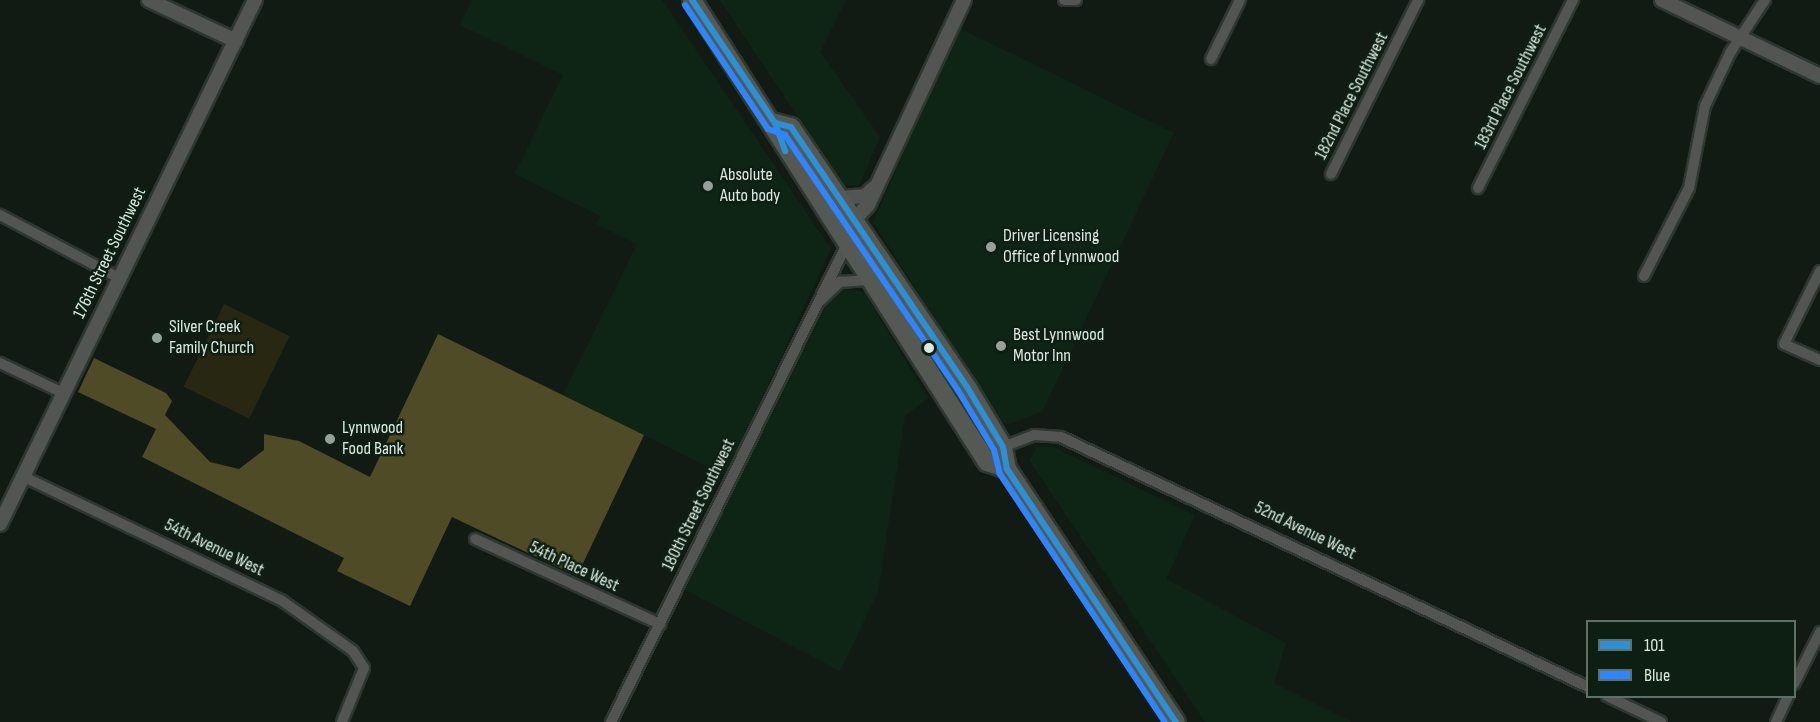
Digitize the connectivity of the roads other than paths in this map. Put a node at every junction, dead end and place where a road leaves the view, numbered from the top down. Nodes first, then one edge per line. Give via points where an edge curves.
1 (149, 0) edge
2 (255, 0) edge
3 (692, 0) edge
4 (964, 0) edge
5 (1240, 0) edge
6 (1418, 0) edge
7 (1573, 0) edge
8 (1662, 0) edge
9 (1765, 0) edge
10 (1741, 38) junction
11 (236, 40) junction
12 (1211, 59) dead end
13 (1820, 76) edge
14 (775, 123) junction
15 (1331, 174) dead end
16 (874, 188) junction
17 (1478, 188) dead end
18 (810, 191) junction
19 (838, 198) junction
20 (0, 215) edge
21 (853, 221) junction
22 (846, 246) junction
23 (1820, 271) edge
24 (1644, 276) dead end
25 (117, 277) junction
26 (868, 280) junction
27 (817, 303) junction
28 (908, 307) junction
29 (1820, 360) edge
30 (0, 363) edge
31 (63, 393) junction
32 (966, 429) junction
33 (1003, 447) junction
34 (1008, 469) junction
35 (22, 476) junction
36 (0, 524) edge
37 (475, 539) dead end
38 (660, 624) junction
39 (1820, 632) edge
40 (1796, 680) edge
41 (1586, 687) edge
42 (1611, 698) edge
43 (1787, 698) edge
44 (342, 722) edge
45 (611, 722) edge
46 (1176, 722) edge
47 (1661, 722) edge
48 (1776, 722) edge

1 - 11 street
2 - 11 street, 176th Street Southwest
3 - 14 highway
4 - 16 street
5 - 12 street
6 - 15 street, 182nd Place Southwest
7 - 17 street, 183rd Place Southwest
8 - 10 street
9 - 10 street
10 - 13 street
10 - 24 street via 1705,106 1689,188
11 - 25 street, 176th Street Southwest
14 - 18 highway via 777,139
14 - 19 highway via 791,127
16 - 19 street via 865,196
16 - 21 street
18 - 21 highway via 843,220
18 - 22 highway
19 - 21 highway
20 - 25 street
21 - 28 highway
22 - 26 highway
22 - 27 street, 180th Street Southwest
22 - 28 highway via 860,252
23 - 29 street via 1784,344
25 - 31 street, 176th Street Southwest
26 - 27 street via 840,282
26 - 32 highway
27 - 38 street, 180th Street Southwest
28 - 33 highway
30 - 31 street
31 - 35 street, 176th Street Southwest
32 - 33 highway
32 - 34 highway via 987,462
33 - 34 highway
33 - 41 street, 52nd Avenue West via 1034,435 1061,437
34 - 46 highway
35 - 36 street, 176th Street Southwest
35 - 44 street, 54th Avenue West via 297,609 360,657 362,679
37 - 38 street, 54th Place West
38 - 45 street, 180th Street Southwest
39 - 40 street
42 - 47 street
43 - 48 street

